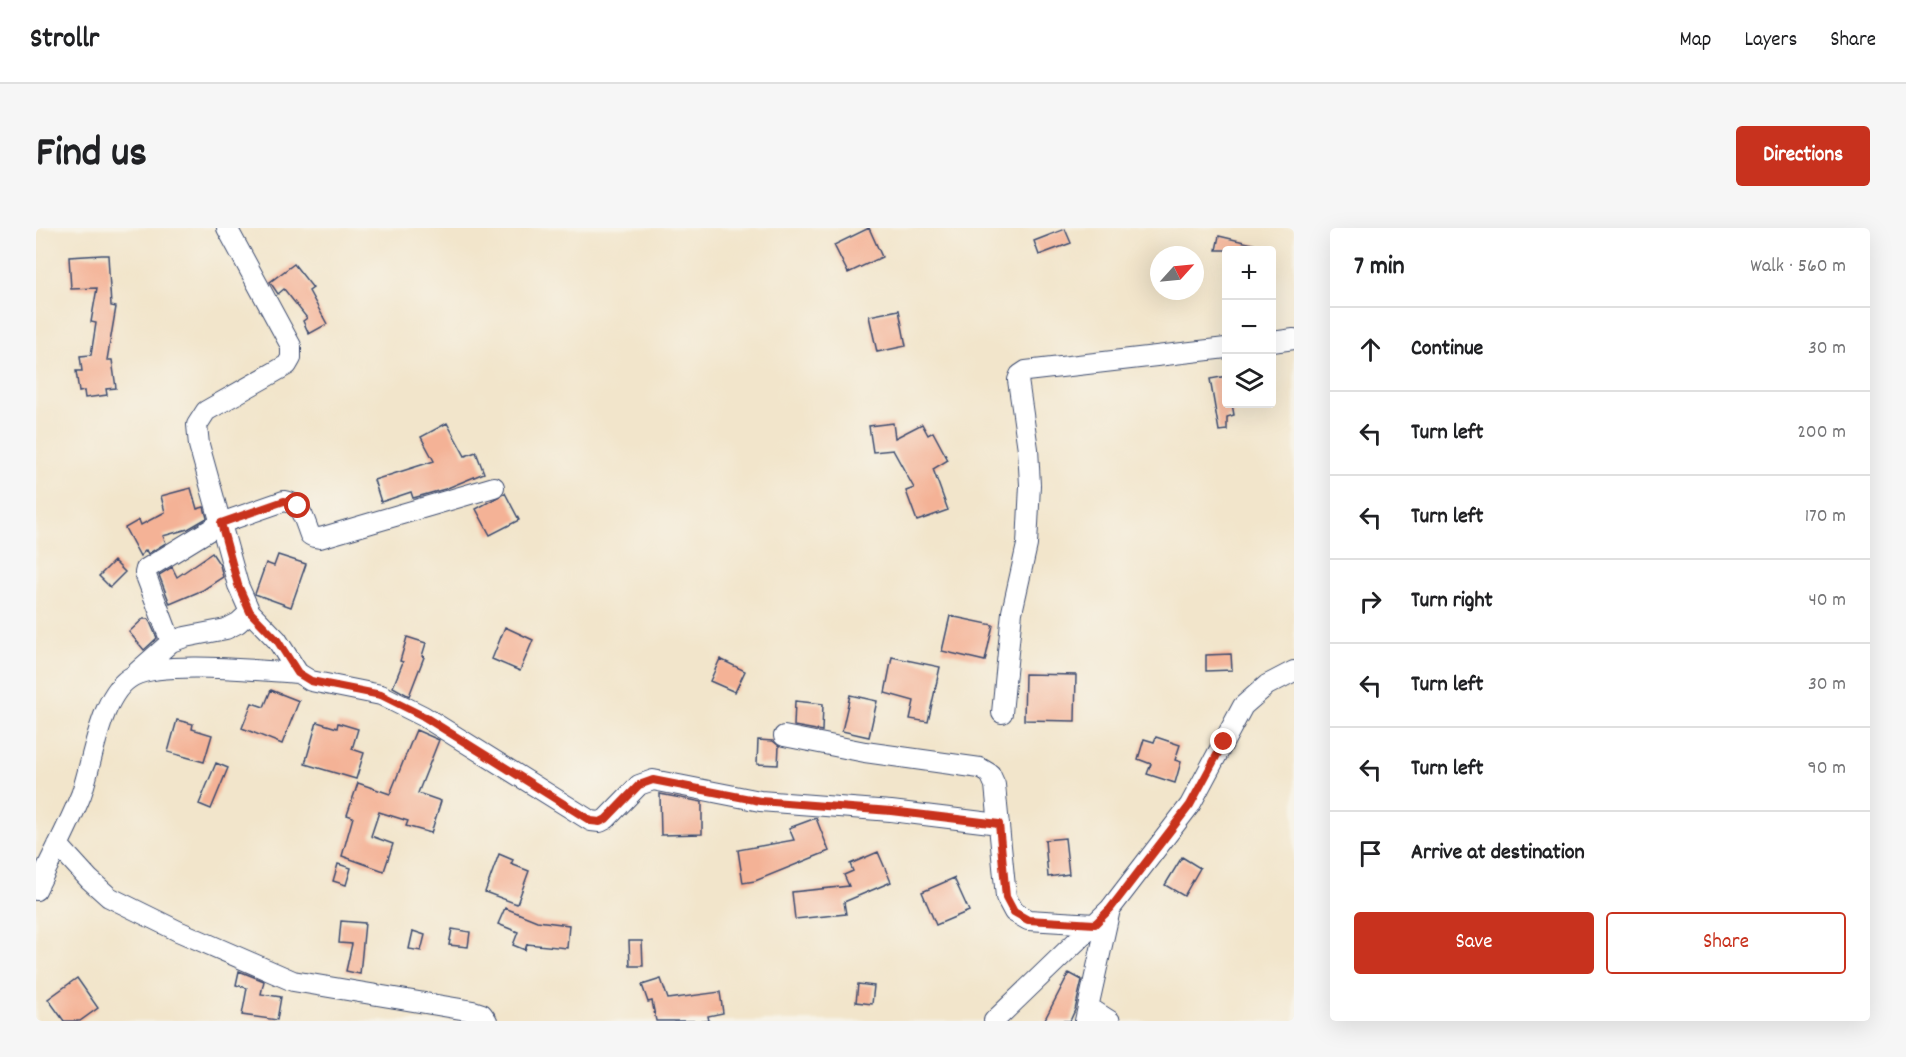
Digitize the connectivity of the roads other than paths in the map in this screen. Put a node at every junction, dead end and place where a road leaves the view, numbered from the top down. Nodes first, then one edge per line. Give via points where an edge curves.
1 (227, 228) edge
2 (1294, 339) edge
3 (1276, 341) edge
4 (1222, 349) edge
5 (494, 487) dead end
6 (221, 523) junction
7 (250, 612) junction
8 (171, 642) junction
9 (1294, 671) edge
10 (298, 673) junction
11 (134, 675) junction
12 (1002, 713) dead end
13 (784, 736) dead end
14 (999, 824) junction
15 (58, 844) junction
16 (36, 890) edge
17 (1110, 909) junction
18 (1095, 924) junction
19 (1087, 1014) edge
20 (487, 1021) edge
21 (994, 1021) edge
22 (1110, 1021) edge

1 - 6 street via 291,346 291,358 287,365 206,411 197,425
2 - 3 street
4 - 12 street via 1026,371 1020,375 1030,485 1027,545 1012,612
5 - 6 street via 320,538 310,535 298,506 292,502 284,501
6 - 7 street via 238,585
6 - 8 street via 146,569
7 - 8 street via 226,629
7 - 10 street via 277,640
8 - 11 street
9 - 17 street via 1267,685 1244,706 1190,805
10 - 11 street via 185,668
10 - 14 street via 311,681 381,695 402,705 591,821 606,819 639,785 653,780 760,801
11 - 15 street via 115,693 100,727 81,793
13 - 14 street via 980,768 990,774 995,785
14 - 18 street via 1006,897 1014,912 1028,920
15 - 16 street
15 - 20 street via 109,897 293,981 473,1011
17 - 18 street
17 - 19 street
18 - 21 street
19 - 22 street

